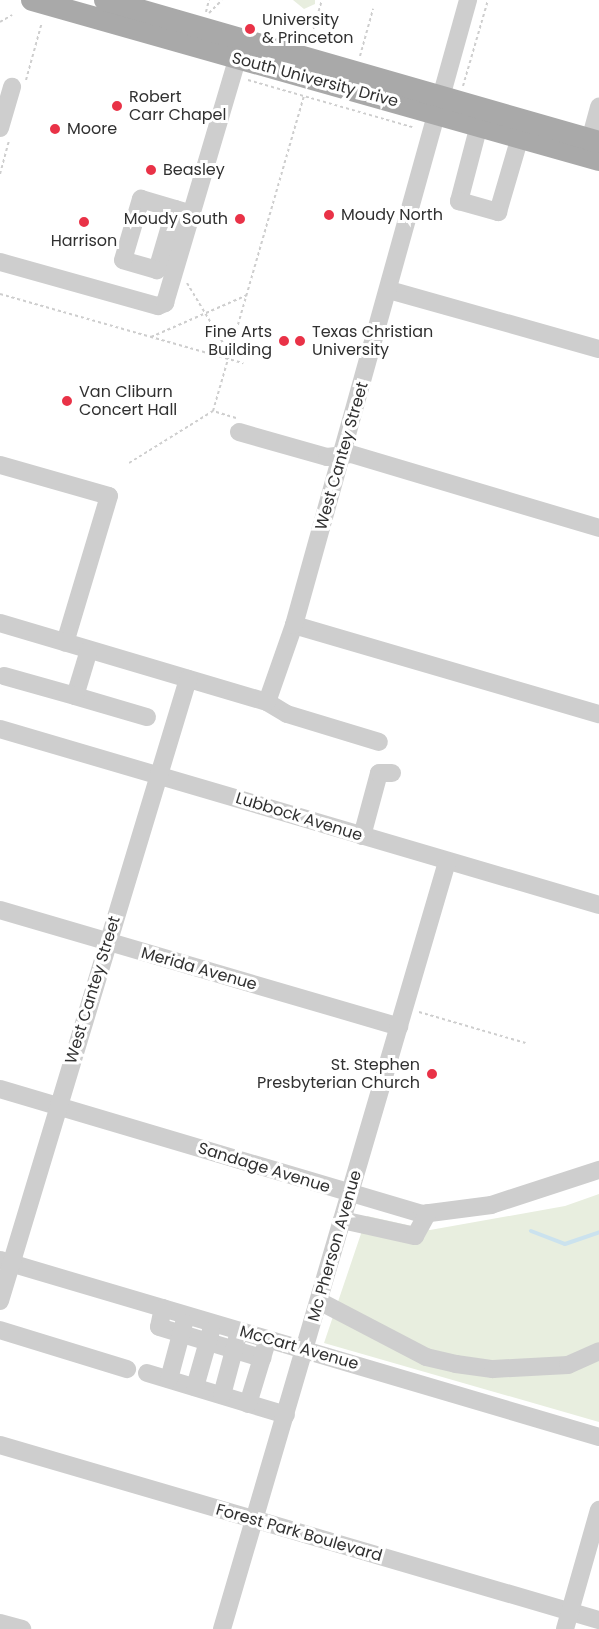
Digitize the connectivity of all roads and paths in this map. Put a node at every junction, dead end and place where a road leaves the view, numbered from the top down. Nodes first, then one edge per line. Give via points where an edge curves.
1 (32, 0) edge
2 (105, 0) edge
3 (209, 0) edge
4 (222, 0) edge
5 (322, 0) edge
6 (468, 0) edge
7 (488, 0) edge
8 (373, 9) dead end
9 (12, 15) dead end
10 (0, 22) edge
11 (309, 42) dead end
12 (360, 57) dead end
13 (238, 58) junction
14 (463, 86) dead end
15 (12, 87) dead end
16 (304, 96) junction
17 (440, 105) junction
18 (599, 107) edge
19 (479, 125) junction
20 (412, 127) dead end
21 (0, 128) edge
22 (520, 137) junction
23 (593, 149) edge
24 (0, 262) edge
25 (187, 283) dead end
26 (389, 290) junction
27 (0, 294) edge
28 (247, 295) junction
29 (205, 314) junction
30 (151, 337) junction
31 (599, 349) edge
32 (230, 354) junction
33 (228, 360) junction
34 (243, 363) dead end
35 (213, 411) junction
36 (242, 426) joint
37 (341, 456) junction
38 (129, 464) dead end
39 (0, 465) edge
40 (599, 528) edge
41 (0, 623) edge
42 (294, 625) junction
43 (65, 643) junction
44 (89, 650) junction
45 (4, 676) dead end
46 (188, 680) junction
47 (75, 696) junction
48 (267, 702) junction
49 (599, 714) edge
50 (147, 717) dead end
51 (0, 729) edge
52 (380, 742) dead end
53 (392, 774) dead end
54 (159, 775) junction
55 (362, 836) junction
56 (447, 862) junction
57 (599, 905) edge
58 (0, 910) edge
59 (108, 942) junction
60 (404, 1008) junction
61 (399, 1027) junction
62 (526, 1043) dead end
63 (0, 1089) edge
64 (58, 1106) junction
65 (599, 1170) edge
66 (350, 1194) junction
67 (428, 1213) junction
68 (342, 1220) junction
69 (6, 1262) edge
70 (0, 1301) edge
71 (319, 1301) junction
72 (163, 1308) junction
73 (186, 1315) junction
74 (213, 1323) junction
75 (0, 1330) edge
76 (240, 1331) junction
77 (181, 1334) junction
78 (267, 1339) junction
79 (208, 1341) junction
80 (235, 1350) junction
81 (305, 1350) junction
82 (599, 1351) edge
83 (262, 1358) junction
84 (127, 1369) dead end
85 (147, 1372) dead end
86 (169, 1379) junction
87 (195, 1387) junction
88 (222, 1395) junction
89 (248, 1404) junction
90 (286, 1415) junction
91 (599, 1437) edge
92 (0, 1445) edge
93 (599, 1510) edge
94 (255, 1520) junction
95 (567, 1620) edge
96 (599, 1620) edge
97 (0, 1623) edge
98 (22, 1629) edge
99 (222, 1629) edge

1 - 13 main road, South University Drive
2 - 13 main road, South University Drive
3 - 4 path via 207,14
5 - 11 path
6 - 17 street, West Cantey Street
7 - 14 path
8 - 12 path
9 - 10 path
13 - 16 path
13 - 17 main road, South University Drive
13 - 24 street via 183,212 165,303 158,306
15 - 21 street
16 - 20 path
16 - 28 path
17 - 19 main road, South University Drive
17 - 23 main road, South University Drive
17 - 26 street, West Cantey Street
18 - 23 street
19 - 22 main road, South University Drive
19 - 22 street via 459,201 498,212
22 - 23 main road, South University Drive
25 - 29 path
26 - 31 street
26 - 37 street, West Cantey Street
27 - 30 path
28 - 29 path
28 - 32 path
29 - 30 path
29 - 32 path
30 - 33 path
32 - 33 path
33 - 34 path
33 - 35 path
35 - 36 path
35 - 38 path
36 - 37 street via 327,458
37 - 40 street via 351,454
37 - 42 street, West Cantey Street
39 - 43 street via 109,496
41 - 43 street
42 - 48 street, West Cantey Street
42 - 49 street
43 - 44 street
44 - 46 street
44 - 47 street
45 - 47 street
46 - 48 street
46 - 54 street, West Cantey Street
47 - 50 street
48 - 52 street via 287,714
51 - 54 street, Lubbock Avenue
53 - 55 street via 380,773
54 - 55 street, Lubbock Avenue
54 - 59 street, West Cantey Street
55 - 56 street, Lubbock Avenue
56 - 57 street, Lubbock Avenue
56 - 60 street, Mc Pherson Avenue
58 - 59 street, Merida Avenue
59 - 61 street, Merida Avenue
59 - 64 street, West Cantey Street
60 - 61 street, Mc Pherson Avenue
60 - 62 path
61 - 66 street, Mc Pherson Avenue
63 - 64 street, Sandage Avenue
64 - 66 street, Sandage Avenue
64 - 69 street, West Cantey Street
65 - 67 street, Sandage Avenue via 491,1205
66 - 67 street, Sandage Avenue
66 - 68 street, Mc Pherson Avenue
67 - 68 street via 415,1236
68 - 71 street, Mc Pherson Avenue
69 - 70 street, West Cantey Street
69 - 72 street, McCart Avenue
71 - 81 street, Mc Pherson Avenue
71 - 82 street via 426,1357 456,1364 493,1369 568,1365
72 - 73 street, McCart Avenue
72 - 77 street via 159,1327
73 - 74 street, McCart Avenue
73 - 77 street
74 - 76 street, McCart Avenue
74 - 79 street
75 - 84 street
76 - 78 street, McCart Avenue
76 - 80 street
77 - 79 street
77 - 86 street
78 - 81 street, McCart Avenue
78 - 83 street
79 - 80 street
79 - 87 street
80 - 83 street
80 - 88 street
81 - 90 street, Mc Pherson Avenue
81 - 91 street, McCart Avenue
83 - 89 street
85 - 86 street
86 - 87 street
87 - 88 street
88 - 89 street
89 - 90 street
90 - 94 street, Mc Pherson Avenue
92 - 94 street, Forest Park Boulevard
93 - 95 street
94 - 95 street, Forest Park Boulevard
94 - 99 street, Mc Pherson Avenue
95 - 96 street, Forest Park Boulevard
97 - 98 street

